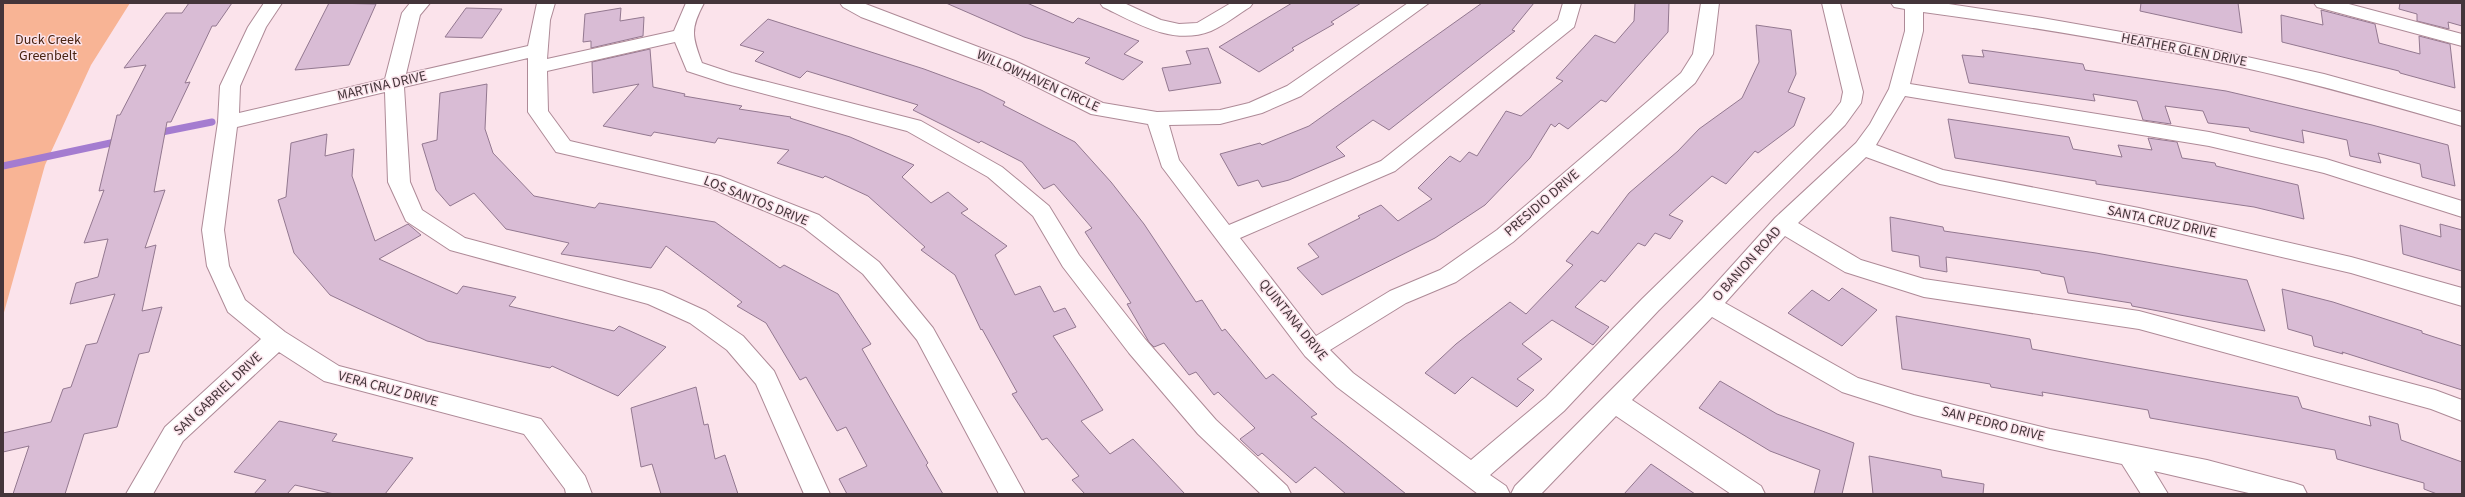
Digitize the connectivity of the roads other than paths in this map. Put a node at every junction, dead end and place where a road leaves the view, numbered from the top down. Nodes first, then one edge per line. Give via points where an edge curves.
1 (272, 3) edge
2 (421, 3) edge
3 (546, 3) edge
4 (695, 3) edge
5 (849, 3) edge
6 (1109, 3) edge
7 (1244, 3) edge
8 (1420, 3) edge
9 (1572, 3) edge
10 (1710, 3) edge
11 (1831, 3) edge
12 (2323, 3) edge
13 (1910, 4) edge
14 (682, 35) junction
15 (2462, 40) edge
16 (537, 58) junction
17 (394, 83) junction
18 (1899, 89) junction
19 (1156, 119) junction
20 (2462, 119) edge
21 (228, 122) junction
22 (1863, 148) junction
23 (2462, 209) edge
24 (1783, 224) junction
25 (1226, 235) junction
26 (2462, 297) edge
27 (1710, 306) junction
28 (277, 339) junction
29 (1313, 349) junction
30 (1615, 402) junction
31 (2462, 411) edge
32 (2130, 455) junction
33 (1472, 475) junction
34 (139, 494) edge
35 (579, 494) edge
36 (817, 494) edge
37 (1012, 494) edge
38 (1278, 494) edge
39 (1497, 494) edge
40 (1524, 494) edge
41 (1752, 494) edge
42 (2155, 494) edge
43 (2294, 494) edge

1 - 21 street, VERA CRUZ DRIVE via 257,27 230,86
2 - 17 street via 411,13
3 - 16 street, LOS SANTOS DRIVE via 541,20
4 - 14 street via 683,24
5 - 19 street, WILLOWHAVEN CIRCLE via 868,13 1008,64 1098,109
6 - 7 street via 1151,23 1187,30 1203,26
8 - 19 street, WILLOWHAVEN CIRCLE via 1294,91 1281,97 1255,108 1220,117
9 - 25 street via 1567,23 1388,166
10 - 29 street, PRESIDIO DRIVE via 1703,54 1688,78 1505,236 1448,276 1398,297
11 - 33 street via 1853,92 1851,103 1838,120 1650,305 1555,404
12 - 15 street
13 - 18 street, O BANION ROAD via 1914,31
13 - 20 street, HEATHER GLEN DRIVE via 2184,48 2327,79
14 - 16 street, MARTINA DRIVE
14 - 38 street via 694,67 727,78 914,126 995,172 1041,211 1076,267 1136,346 1202,421
16 - 17 street, MARTINA DRIVE
16 - 37 street, LOS SANTOS DRIVE via 538,112 563,147 713,181 811,221 871,268 925,334
17 - 21 street, MARTINA DRIVE
17 - 36 street via 399,182 414,215 458,244 654,297 698,317 735,343 766,378
18 - 22 street, O BANION ROAD
18 - 23 street via 2209,140 2326,166
19 - 25 street, QUINTANA DRIVE via 1169,162
21 - 28 street, VERA CRUZ DRIVE via 213,230 218,266 236,306
22 - 24 street, O BANION ROAD
22 - 26 street, SANTA CRUZ DRIVE via 1940,177 2147,217 2351,265
24 - 27 street, O BANION ROAD
24 - 31 street via 1853,266 1924,288 2139,320 2435,400
25 - 29 street, QUINTANA DRIVE
27 - 30 street, O BANION ROAD
27 - 32 street, SAN PEDRO DRIVE via 1850,385 1914,405 2050,439
28 - 34 street, SAN GABRIEL DRIVE via 174,434
28 - 35 street, VERA CRUZ DRIVE via 332,374 532,426 576,484
29 - 33 street, QUINTANA DRIVE via 1345,380
30 - 40 street, O BANION ROAD
30 - 41 street
32 - 42 street
32 - 43 street, SAN PEDRO DRIVE via 2207,471
33 - 39 street, QUINTANA DRIVE

